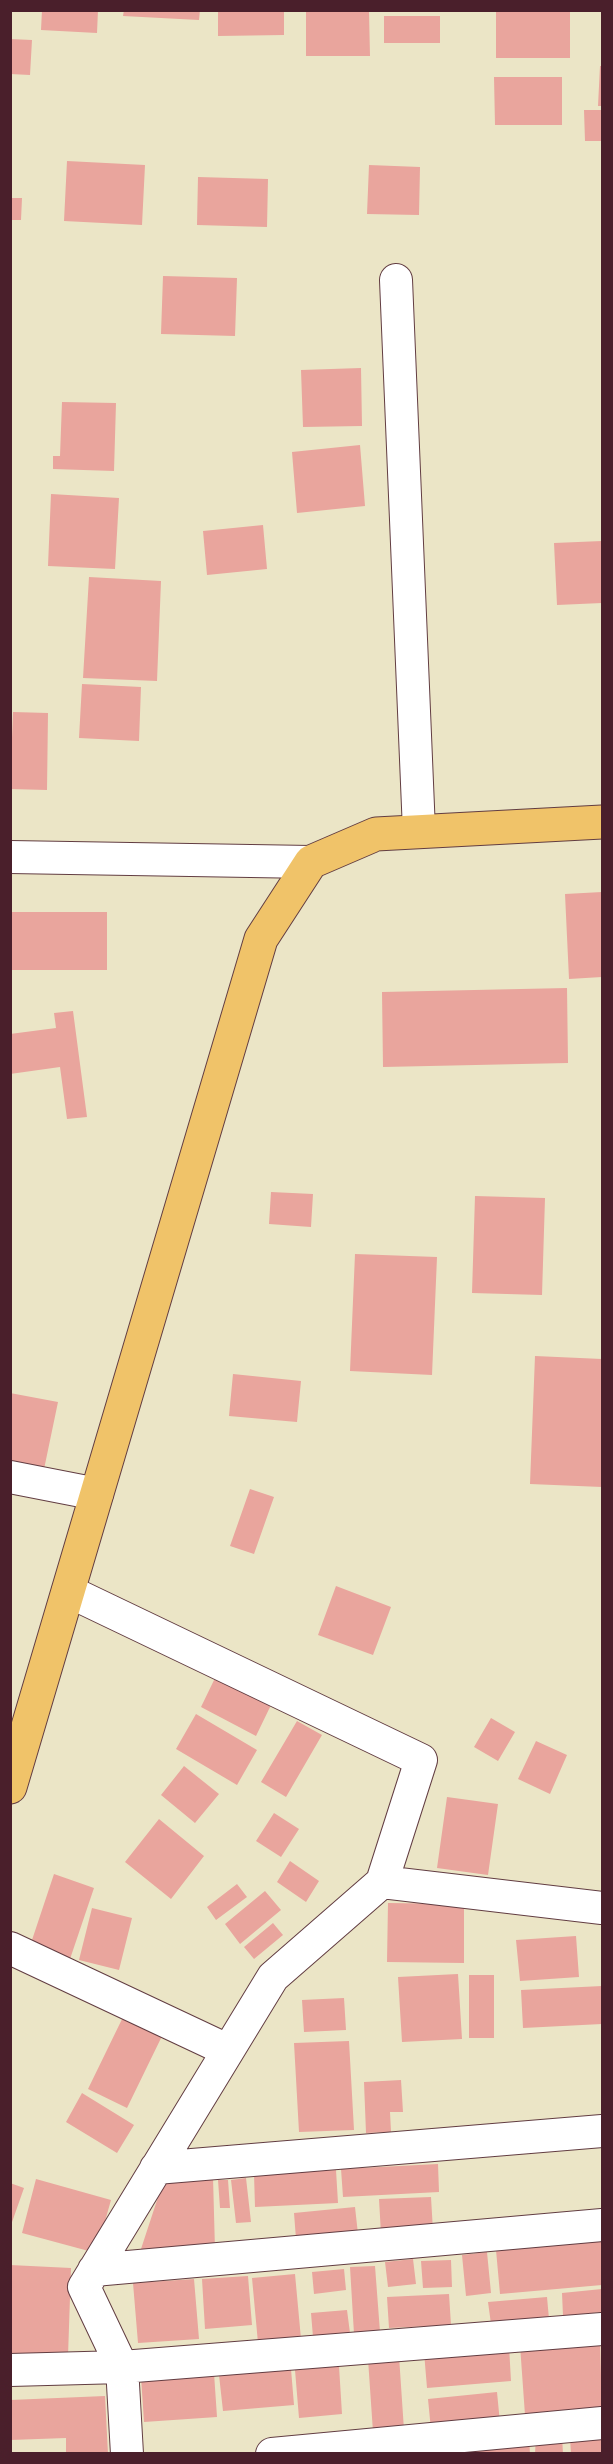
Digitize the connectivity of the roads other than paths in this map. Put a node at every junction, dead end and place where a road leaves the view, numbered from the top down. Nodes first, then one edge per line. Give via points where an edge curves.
1 (396, 280) dead end
2 (603, 822) edge
3 (419, 831) junction
4 (10, 856) edge
5 (311, 862) junction
6 (10, 1477) edge
7 (97, 1494) junction
8 (68, 1591) junction
9 (10, 1786) edge
10 (382, 1882) junction
11 (603, 1908) edge
12 (10, 1948) edge
13 (227, 2050) junction
14 (603, 2131) edge
15 (156, 2168) junction
16 (603, 2225) edge
17 (94, 2270) junction
18 (603, 2329) edge
19 (122, 2367) junction
20 (10, 2370) edge
21 (603, 2423) edge
22 (128, 2454) edge
23 (272, 2454) edge

1 - 3 street
2 - 3 main road
3 - 5 main road via 376,834
4 - 5 street
5 - 7 main road via 261,939
6 - 7 street
7 - 8 main road
8 - 9 main road
8 - 10 street via 421,1760
10 - 11 street
10 - 13 street via 273,1977
12 - 13 street
13 - 15 street
14 - 15 street
15 - 17 street
16 - 17 street
17 - 19 street via 84,2287
18 - 19 street
19 - 20 street
19 - 22 street
21 - 23 street

